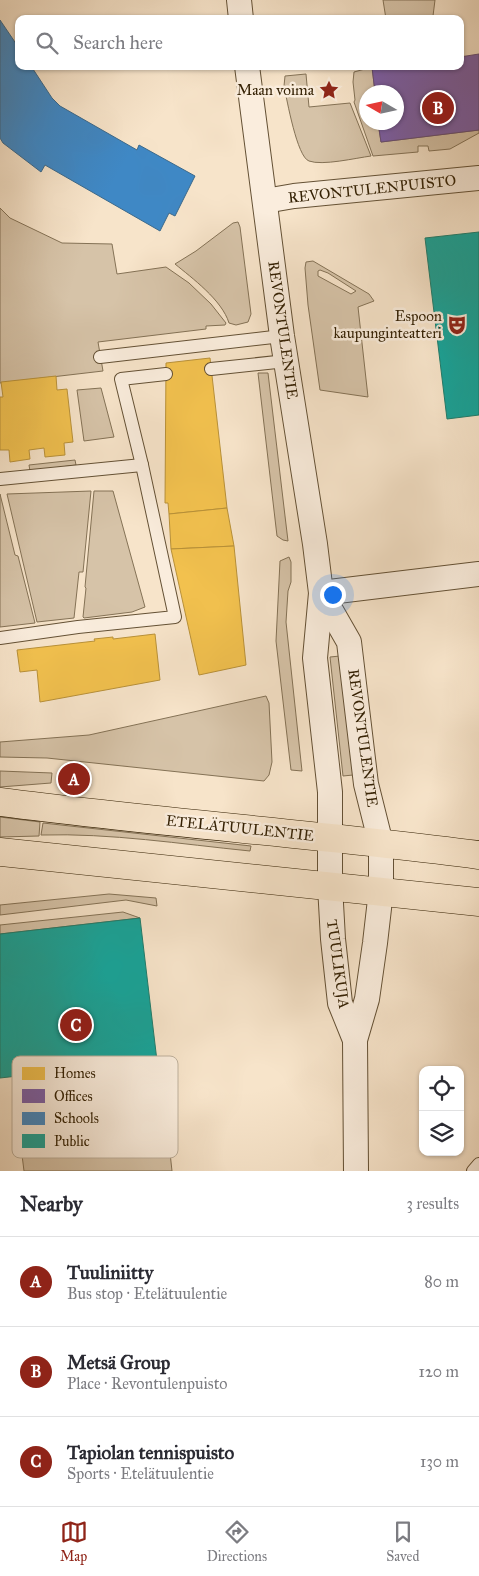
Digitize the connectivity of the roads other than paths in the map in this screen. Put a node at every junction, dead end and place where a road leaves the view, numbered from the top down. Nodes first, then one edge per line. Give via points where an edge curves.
1 (238, 0) edge
2 (240, 15) edge
3 (249, 70) edge
4 (479, 178) edge
5 (265, 201) junction
6 (282, 336) junction
7 (100, 357) dead end
8 (286, 361) junction
9 (211, 369) dead end
10 (166, 374) dead end
11 (142, 465) junction
12 (0, 480) edge
13 (479, 574) edge
14 (321, 593) junction
15 (0, 638) edge
16 (0, 802) edge
17 (331, 837) junction
18 (381, 844) junction
19 (0, 852) edge
20 (479, 855) edge
21 (330, 886) junction
22 (381, 891) junction
23 (479, 902) edge
24 (354, 1040) junction
25 (479, 1164) edge
26 (356, 1171) edge
27 (472, 1171) edge

1 - 2 street
3 - 5 street, REVONTULENTIE
4 - 5 street, REVONTULENPUISTO
5 - 6 street, REVONTULENTIE
6 - 7 lane
6 - 8 street, REVONTULENTIE
8 - 9 lane
8 - 14 street, REVONTULENTIE
10 - 11 lane via 121,379
11 - 12 lane
11 - 15 lane via 175,617
13 - 14 street
14 - 17 street, REVONTULENTIE via 315,658 330,792
14 - 18 street, REVONTULENTIE via 349,642 366,784
16 - 17 main road, ETELÄTUULENTIE
17 - 18 main road, ETELÄTUULENTIE
17 - 21 street, REVONTULENTIE
18 - 20 main road, ETELÄTUULENTIE
18 - 22 street, REVONTULENTIE
19 - 21 main road
21 - 22 main road
21 - 24 street, TUULIKUJA via 340,1003
22 - 23 main road
22 - 24 street, TUULIKUJA via 367,999
24 - 26 street, TUULIKUJA
25 - 27 lane

